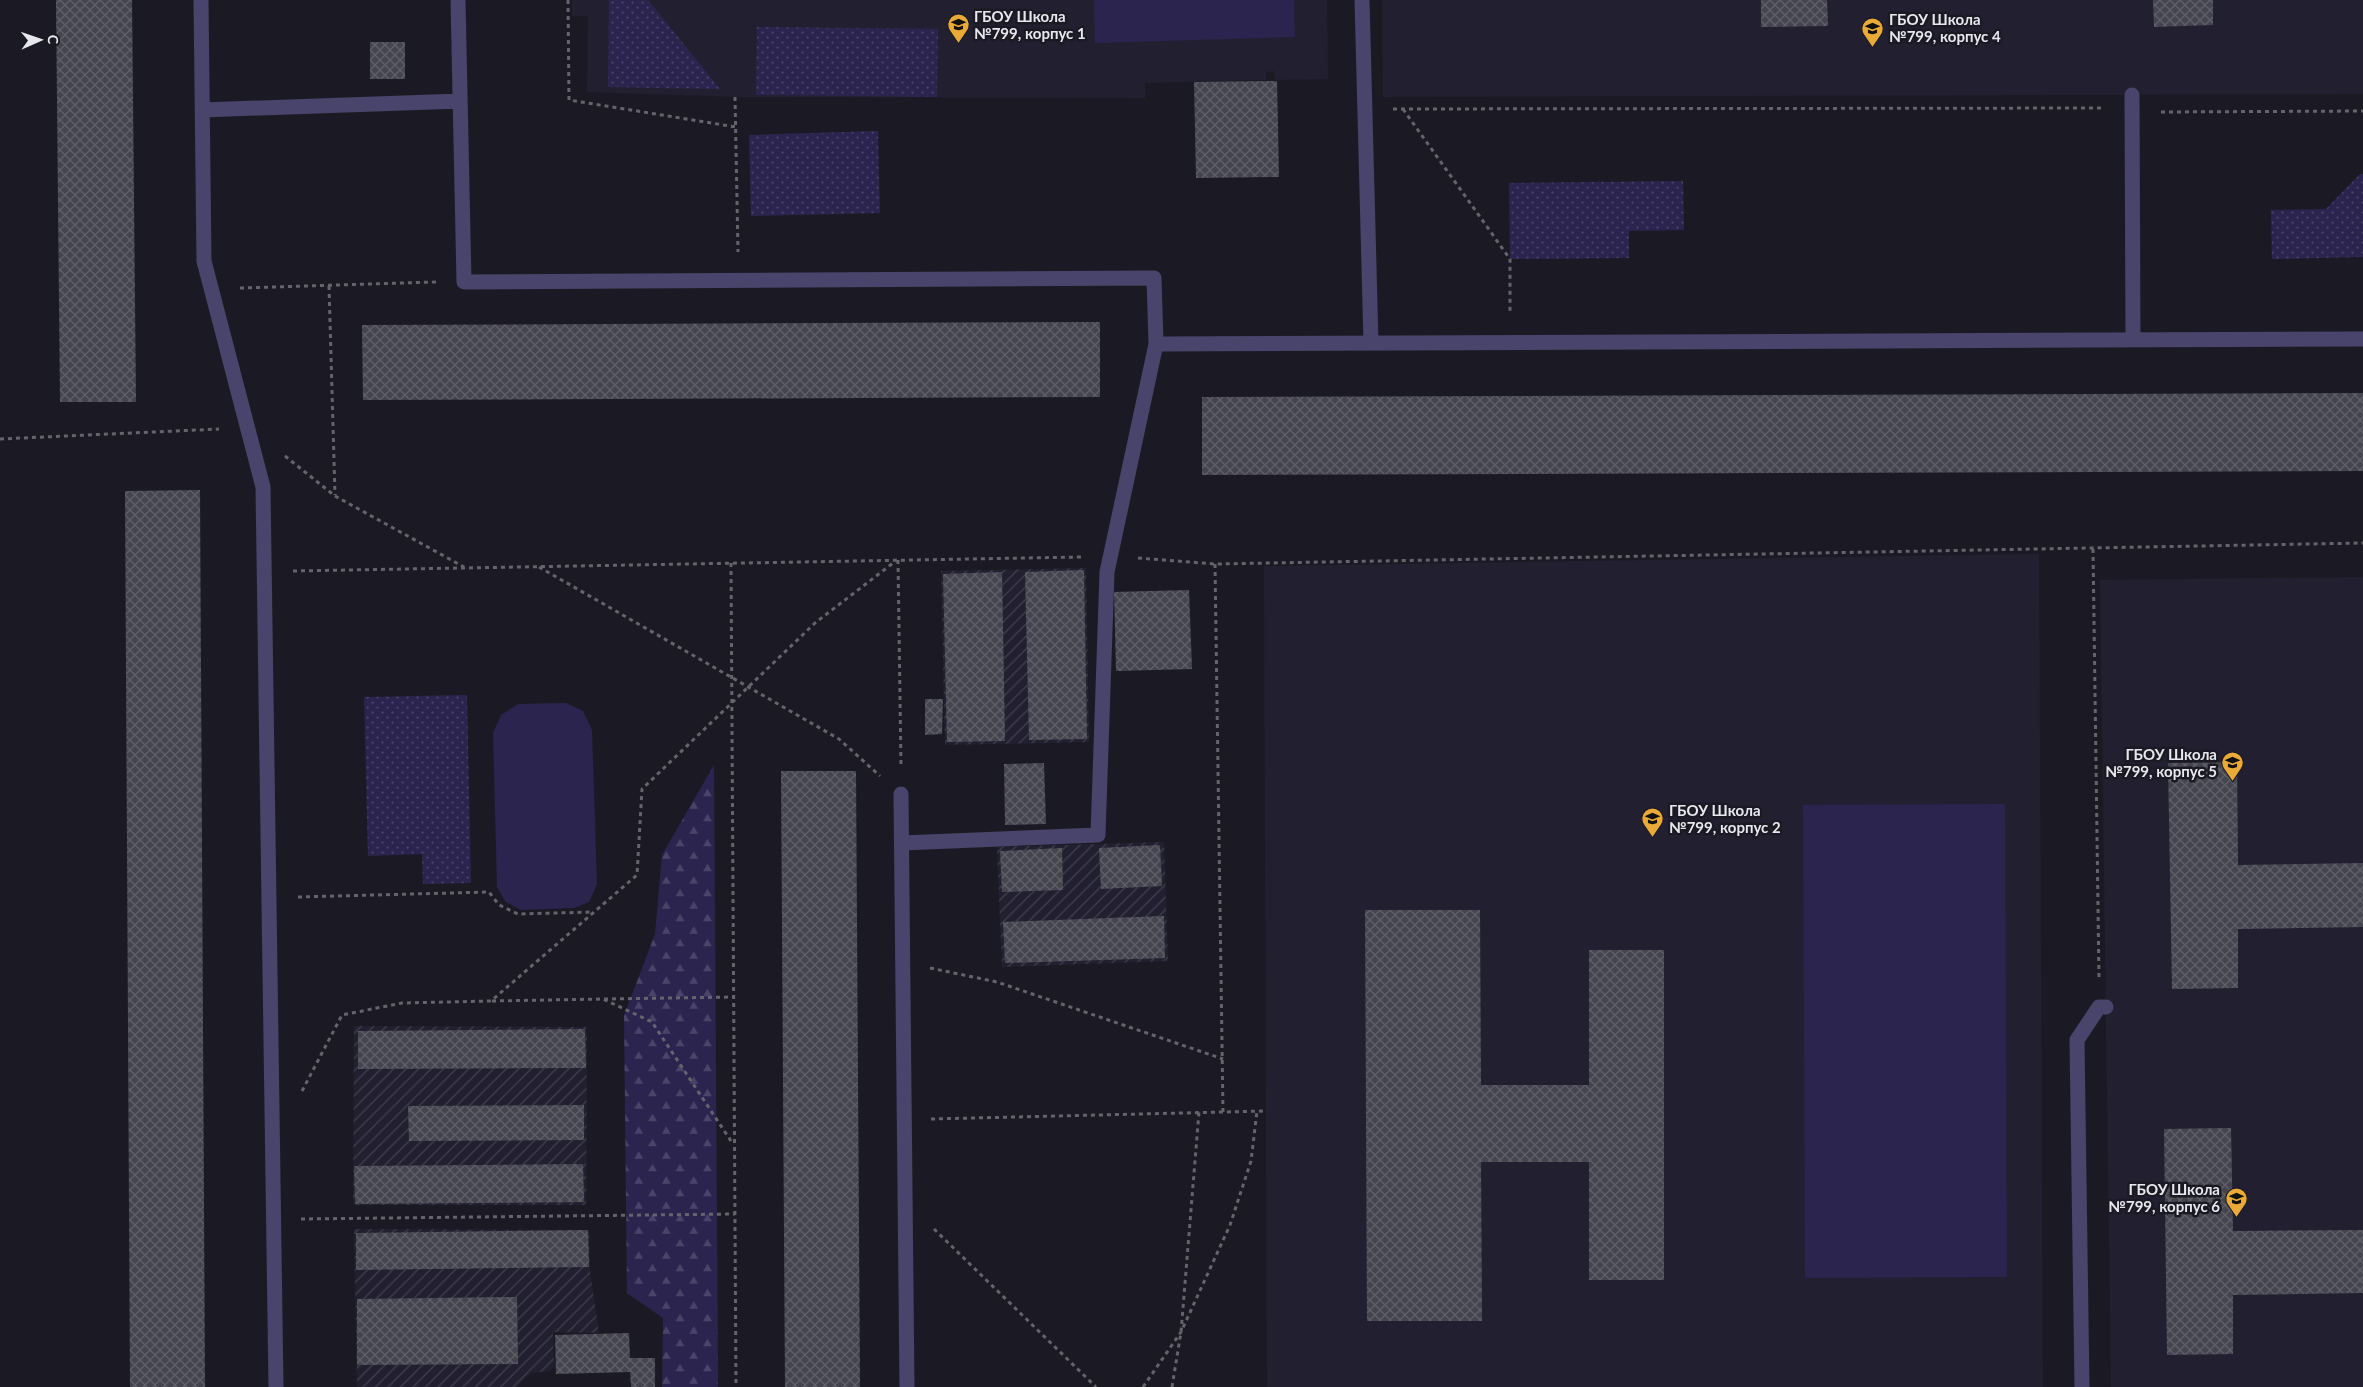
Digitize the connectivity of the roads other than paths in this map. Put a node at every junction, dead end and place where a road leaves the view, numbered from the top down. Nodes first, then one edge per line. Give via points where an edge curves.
1 (201, 0) edge
2 (458, 0) edge
3 (1362, 0) edge
4 (460, 101) junction
5 (2132, 105) road end
6 (202, 110) junction
7 (2363, 339) edge
8 (2133, 340) junction
9 (1371, 343) junction
10 (1156, 344) junction
11 (902, 794) road end
12 (902, 842) junction
13 (2103, 1007) road end
14 (276, 1387) edge
15 (906, 1387) edge
16 (2082, 1387) edge

1 - 6 lane
2 - 4 lane
3 - 9 lane
4 - 6 lane
4 - 10 lane via 464,282 1154,278
5 - 8 lane
6 - 14 lane via 204,261 263,486
7 - 8 lane
8 - 9 lane
9 - 10 lane
10 - 12 lane via 1107,572 1098,834
11 - 12 lane
12 - 15 lane
13 - 16 lane via 2077,1040

